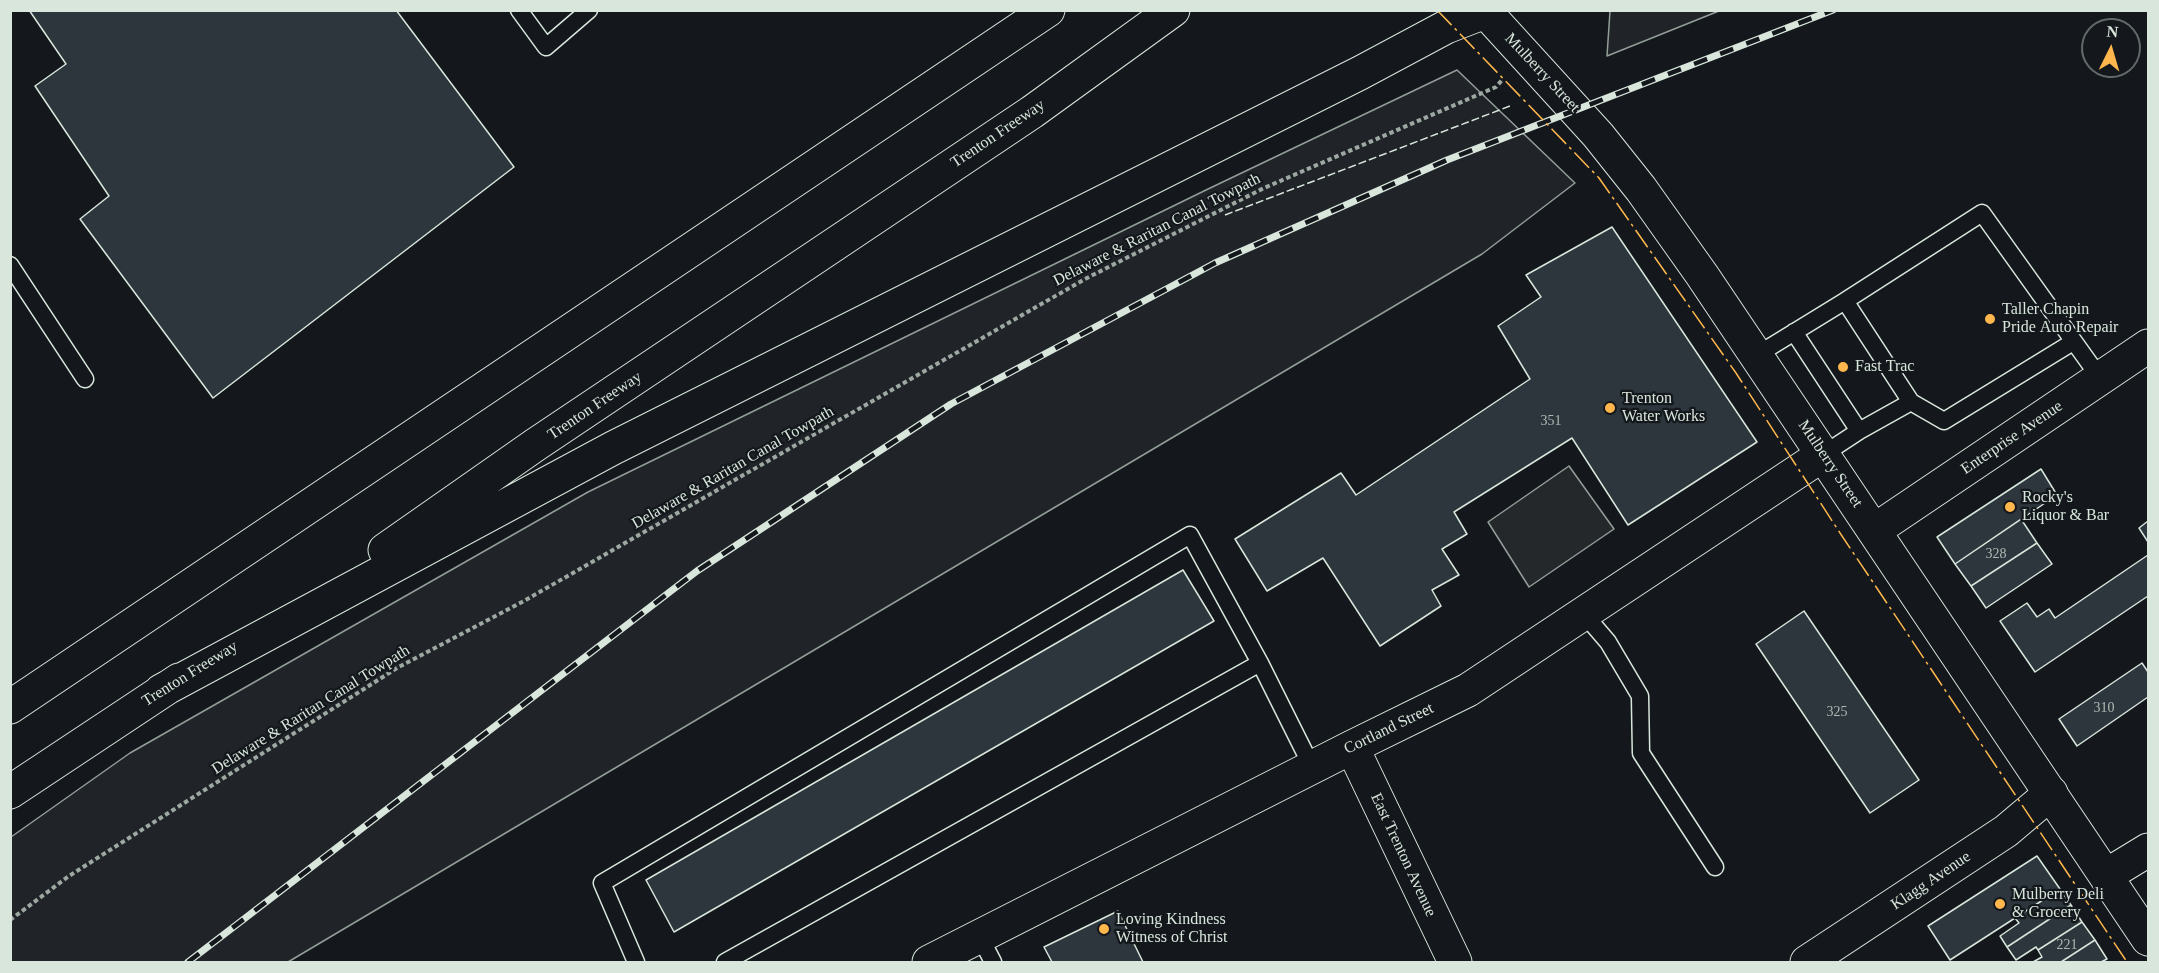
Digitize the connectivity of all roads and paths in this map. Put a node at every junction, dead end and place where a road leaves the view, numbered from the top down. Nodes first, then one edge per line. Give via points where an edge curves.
1 (519, 10) edge
2 (589, 10) edge
3 (1048, 10) edge
4 (1173, 10) edge
5 (1486, 11) edge
6 (1496, 87) dead end
7 (10, 265) edge
8 (1845, 301) junction
9 (1794, 332) junction
10 (2073, 342) junction
11 (2148, 346) edge
12 (1756, 355) junction
13 (2100, 378) junction
14 (85, 379) dead end
15 (1911, 402) junction
16 (1859, 431) junction
17 (1824, 454) junction
18 (1875, 530) junction
19 (1584, 614) junction
20 (1260, 663) junction
21 (161, 691) junction
22 (10, 707) edge
23 (1352, 747) junction
24 (1312, 767) junction
25 (10, 792) edge
26 (2051, 793) junction
27 (2148, 850) edge
28 (1714, 867) dead end
29 (2107, 875) junction
30 (10, 920) edge
31 (2148, 939) edge
32 (986, 950) edge
33 (636, 963) edge
34 (725, 963) edge
35 (929, 963) edge
36 (1455, 963) edge
37 (1807, 963) edge

1 - 2 lane via 546,48
3 - 22 main road
4 - 21 main road, Trenton Freeway via 1032,112 535,445 334,586
5 - 12 main road, Mulberry Street via 1598,135
5 - 21 main road via 1446,27 613,448
6 - 30 path, Delaware & Raritan Canal Towpath via 1264,188 1085,279 524,601 397,668 69,876
7 - 14 lane
8 - 9 lane
8 - 10 lane via 1982,213
8 - 15 lane
9 - 12 lane
9 - 16 lane
10 - 13 lane
10 - 15 lane via 1944,421
11 - 13 main road, Enterprise Avenue
12 - 17 main road, Mulberry Street
13 - 18 main road, Enterprise Avenue
15 - 16 lane
16 - 17 lane
17 - 18 main road, Mulberry Street
17 - 19 main road, Cortland Street
18 - 26 main road, Mulberry Street
19 - 23 main road, Cortland Street via 1468,690
19 - 28 lane via 1608,642 1640,696 1641,753
20 - 24 lane
20 - 33 lane via 1190,535 602,883
20 - 34 lane
21 - 25 main road, Trenton Freeway
23 - 24 main road, Cortland Street
23 - 36 main road, East Trenton Avenue
24 - 32 main road, Cortland Street
26 - 29 main road, Mulberry Street
26 - 37 main road, Klagg Avenue via 2006,831
27 - 29 main road
29 - 31 main road, Mulberry Street
32 - 35 main road, Cortland Street

